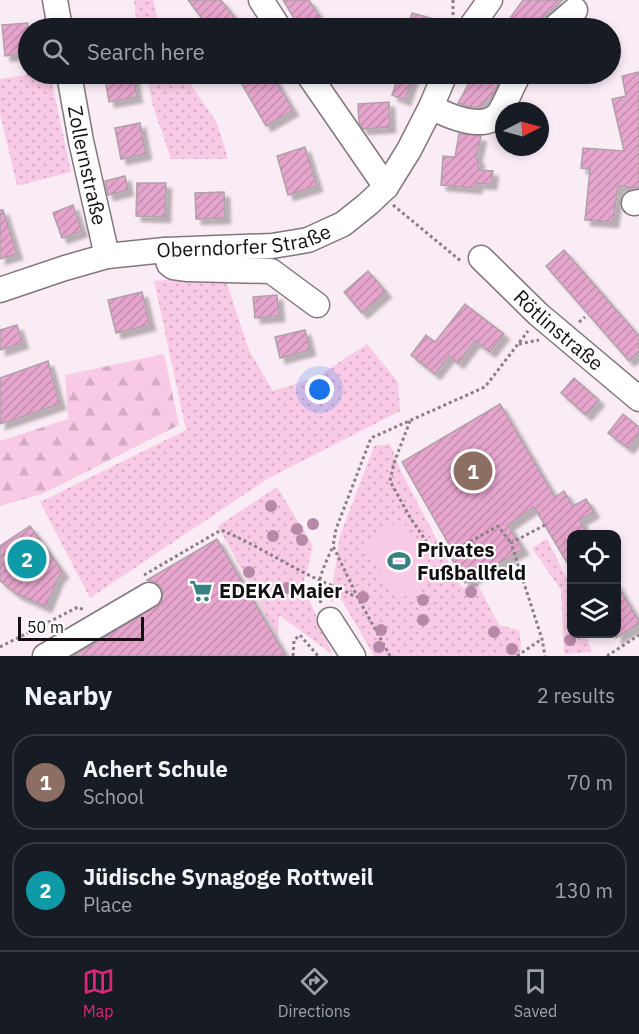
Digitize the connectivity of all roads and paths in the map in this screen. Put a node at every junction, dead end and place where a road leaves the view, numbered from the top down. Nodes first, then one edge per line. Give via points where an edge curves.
1 (55, 0) edge
2 (261, 0) edge
3 (490, 0) edge
4 (575, 10) dead end
5 (58, 18) edge
6 (273, 18) edge
7 (477, 18) edge
8 (566, 18) edge
9 (71, 84) edge
10 (315, 84) edge
11 (441, 84) edge
12 (514, 84) edge
13 (431, 107) junction
14 (389, 196) junction
15 (165, 250) junction
16 (107, 256) junction
17 (471, 259) joint
18 (0, 290) edge
19 (317, 305) dead end
20 (530, 328) dead end
21 (639, 399) edge
22 (410, 421) junction
23 (544, 525) dead end
24 (511, 543) junction
25 (333, 546) junction
26 (149, 595) dead end
27 (358, 598) junction
28 (330, 620) dead end
29 (639, 635) edge
30 (542, 639) junction
31 (45, 656) edge
32 (293, 656) edge
33 (318, 656) edge
34 (353, 656) edge
35 (390, 656) edge
36 (517, 656) edge
37 (545, 656) edge
38 (607, 656) edge

1 - 5 street
2 - 6 street
3 - 7 street
4 - 8 street
9 - 16 street, Zollernstraße
10 - 14 street
11 - 13 street, Oberndorfer Straße
12 - 13 street via 499,114 489,122 468,121
13 - 14 street, Oberndorfer Straße
14 - 15 street, Oberndorfer Straße via 368,204 344,224 308,240 272,246
14 - 17 path
15 - 16 street, Oberndorfer Straße
15 - 19 street via 173,267 271,271
16 - 18 street, Oberndorfer Straße
17 - 21 street, Rötlinstraße
20 - 22 path via 485,387
22 - 24 path via 390,480 433,551 450,553 498,526
22 - 25 path via 371,438
23 - 24 path
24 - 30 path
25 - 27 path
25 - 27 path via 319,580
26 - 31 street
27 - 35 path
28 - 34 street
29 - 38 path
30 - 36 path
30 - 37 path
32 - 33 path via 294,640 300,635

